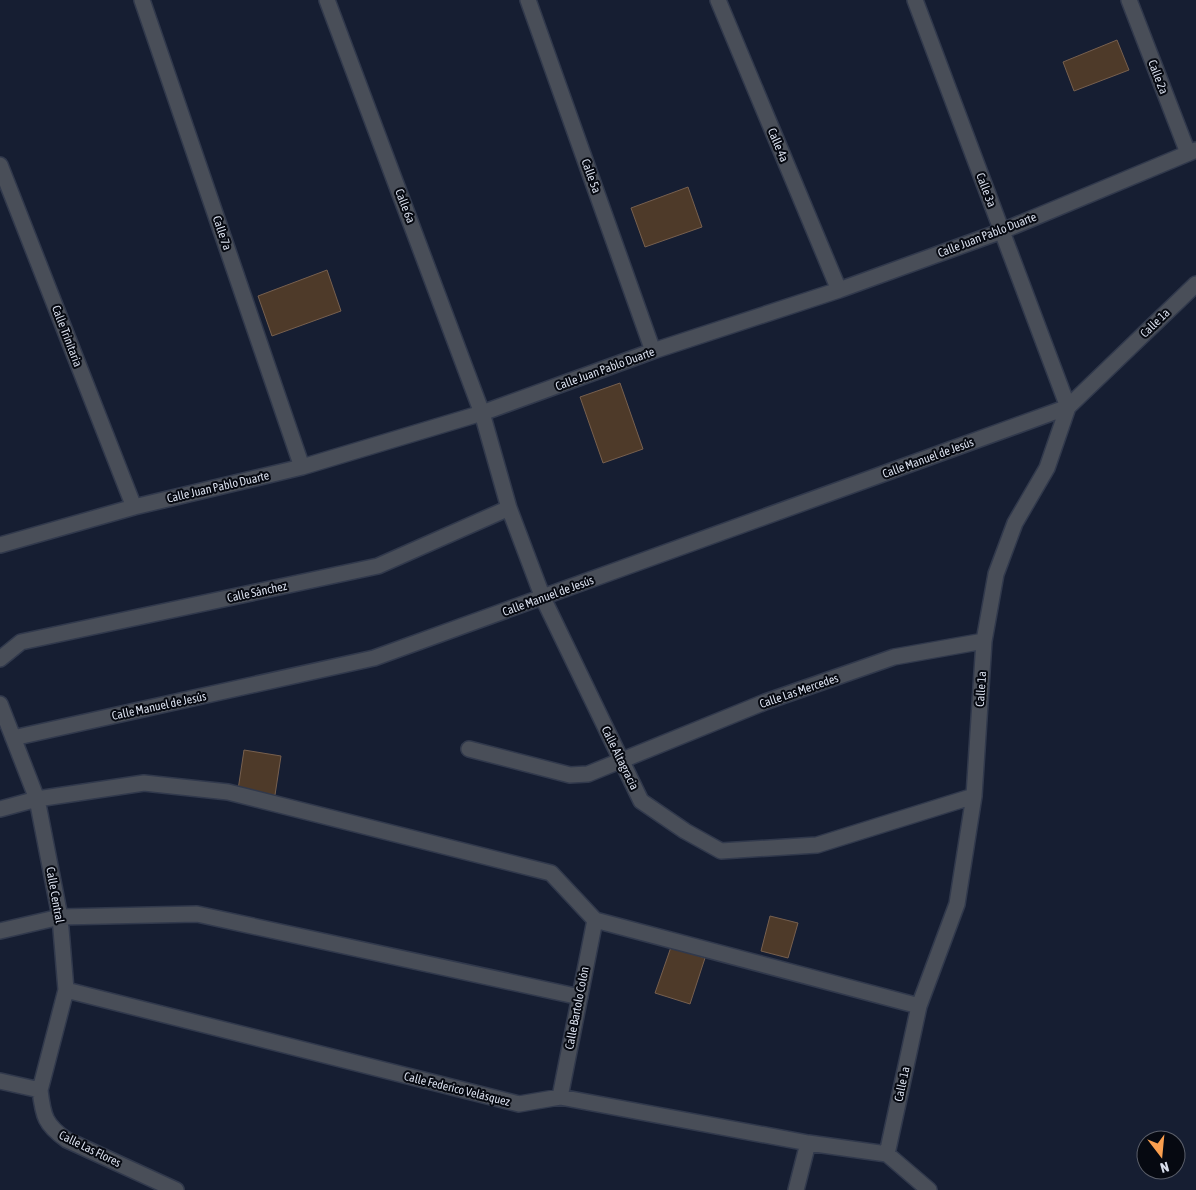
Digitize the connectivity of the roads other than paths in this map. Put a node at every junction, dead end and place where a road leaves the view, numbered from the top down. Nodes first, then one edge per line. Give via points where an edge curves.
1 (142, 0) edge
2 (327, 0) edge
3 (528, 0) edge
4 (718, 0) edge
5 (914, 0) edge
6 (1129, 0) edge
7 (1192, 151) edge
8 (0, 165) edge
9 (1002, 231) junction
10 (1196, 284) edge
11 (839, 290) junction
12 (653, 351) junction
13 (1068, 407) junction
14 (482, 413) junction
15 (302, 467) junction
16 (134, 507) junction
17 (509, 508) junction
18 (0, 545) edge
19 (543, 598) junction
20 (984, 641) junction
21 (0, 659) edge
22 (0, 704) edge
23 (14, 738) junction
24 (469, 749) dead end
25 (621, 761) junction
26 (974, 796) junction
27 (37, 799) junction
28 (0, 809) edge
29 (60, 917) junction
30 (595, 920) junction
31 (0, 931) edge
32 (66, 990) junction
33 (580, 997) junction
34 (919, 1006) junction
35 (0, 1081) edge
36 (40, 1090) junction
37 (560, 1097) junction
38 (808, 1143) junction
39 (887, 1154) junction
40 (176, 1190) edge
41 (796, 1190) edge
42 (929, 1190) edge

1 - 15 street, Calle 7a
2 - 14 street, Calle 6a
3 - 12 street, Calle 5a
4 - 11 street, Calle 4a
5 - 9 street, Calle 3a
6 - 7 street, Calle 2a
7 - 9 street, Calle Juan Pablo Duarte
8 - 16 street, Calle Trinitaria
9 - 11 street, Calle Juan Pablo Duarte
9 - 13 street, Calle 3a
10 - 13 street, Calle 1a
11 - 12 street, Calle Juan Pablo Duarte
12 - 14 street, Calle Juan Pablo Duarte
13 - 19 street, Calle Manuel de Jesús
13 - 20 street, Calle 1a via 1047,468 1015,523 996,574
14 - 15 street, Calle Juan Pablo Duarte
14 - 17 street, Calle Altagracia
15 - 16 street, Calle Juan Pablo Duarte
16 - 18 street, Calle Juan Pablo Duarte
17 - 19 street, Calle Altagracia
17 - 21 street, Calle Sánchez via 378,566 21,642
19 - 23 street, Calle Manuel de Jesús via 374,658
19 - 25 street, Calle Altagracia
20 - 25 street, Calle Las Mercedes via 894,657 765,702
20 - 26 street, Calle 1a
22 - 23 street, Calle Central
23 - 27 street, Calle Central
24 - 25 street, Calle Las Mercedes via 570,775 588,774
25 - 26 street, Calle Altagracia via 641,801 721,851 817,845
26 - 34 street, Calle 1a via 958,904
27 - 28 street
27 - 29 street, Calle Central
27 - 30 street via 144,783 228,792 551,873
29 - 31 street
29 - 32 street, Calle Central
29 - 33 street via 197,914
30 - 33 street, Calle Bartolo Colón
30 - 34 street
32 - 36 street, Calle Central
32 - 37 street, Calle Federico Velásquez via 519,1104
33 - 37 street, Calle Bartolo Colón
34 - 39 street, Calle 1a
35 - 36 street
36 - 40 street, Calle Las Flores via 43,1115 54,1131
37 - 38 street, Calle Federico Velásquez
38 - 39 street, Calle Federico Velásquez
38 - 41 street
39 - 42 street

